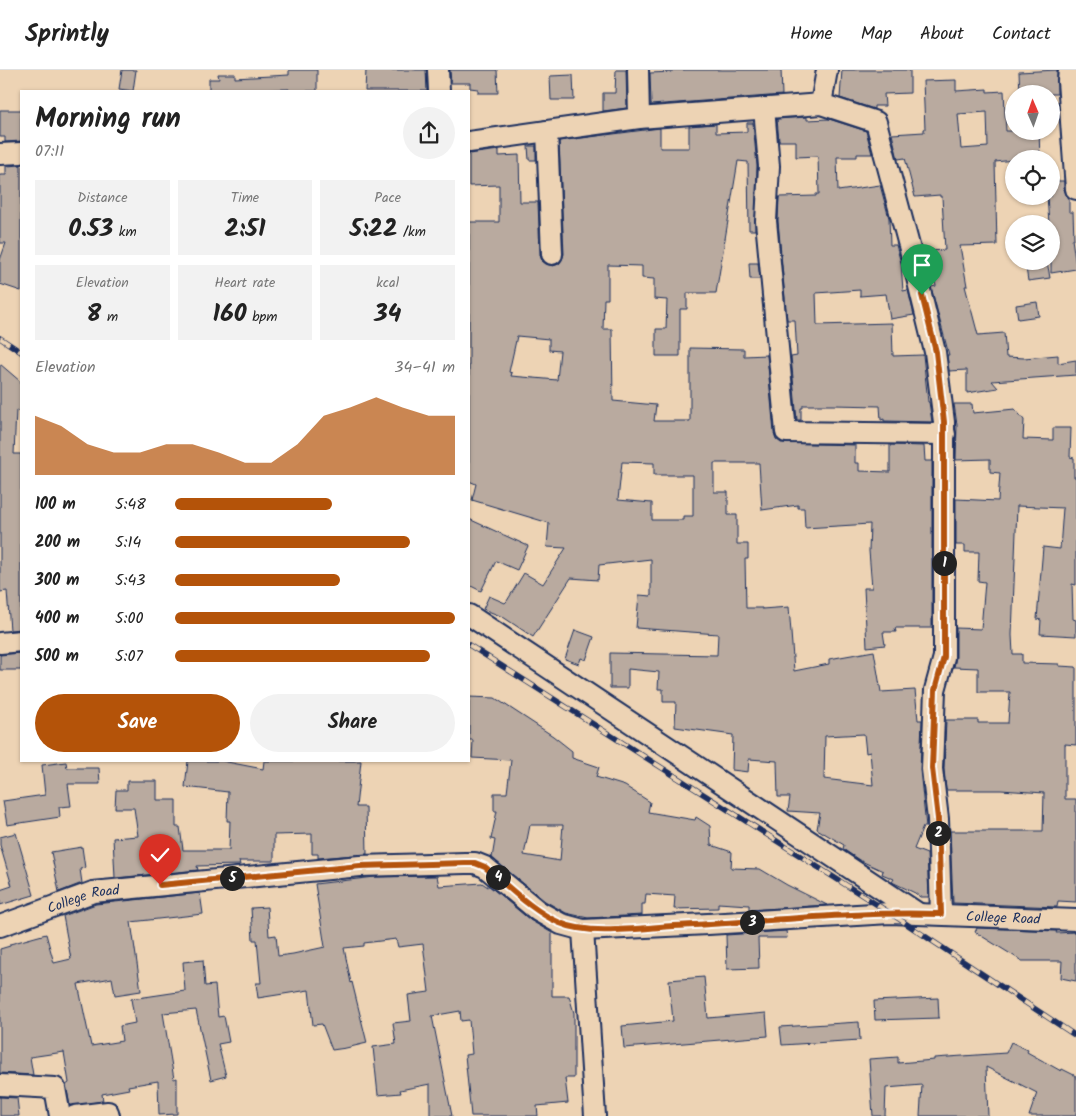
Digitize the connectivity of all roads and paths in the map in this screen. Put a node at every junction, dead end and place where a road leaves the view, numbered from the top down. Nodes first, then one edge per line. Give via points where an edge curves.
1 (438, 70) edge
2 (638, 70) edge
3 (827, 70) edge
4 (1069, 70) edge
5 (438, 90) edge
6 (821, 104) junction
7 (764, 108) junction
8 (638, 118) junction
9 (547, 131) junction
10 (470, 142) edge
11 (0, 154) edge
12 (20, 154) edge
13 (1076, 189) edge
14 (552, 254) dead end
15 (945, 434) junction
16 (470, 617) edge
17 (20, 641) edge
18 (0, 642) edge
19 (919, 914) junction
20 (941, 914) junction
21 (1076, 920) edge
22 (0, 926) edge
23 (583, 930) junction
24 (0, 1085) edge
25 (60, 1116) edge
26 (75, 1116) edge
27 (109, 1116) edge
28 (595, 1116) edge

1 - 5 street
2 - 8 street
3 - 6 street
4 - 13 street
6 - 7 street
6 - 15 street via 876,122 936,352
7 - 8 street
7 - 15 street via 769,166 766,221 786,432
8 - 9 street
9 - 10 street
9 - 14 street
11 - 12 street
15 - 20 street via 944,657 935,690 932,768 938,819
16 - 19 street
17 - 18 street
19 - 20 street, College Road
19 - 23 street, College Road
20 - 21 street, College Road
22 - 23 street, College Road via 93,892 360,866 475,863 485,867 538,911 561,924
23 - 28 street
24 - 25 street via 54,1088
26 - 27 street via 108,1112

